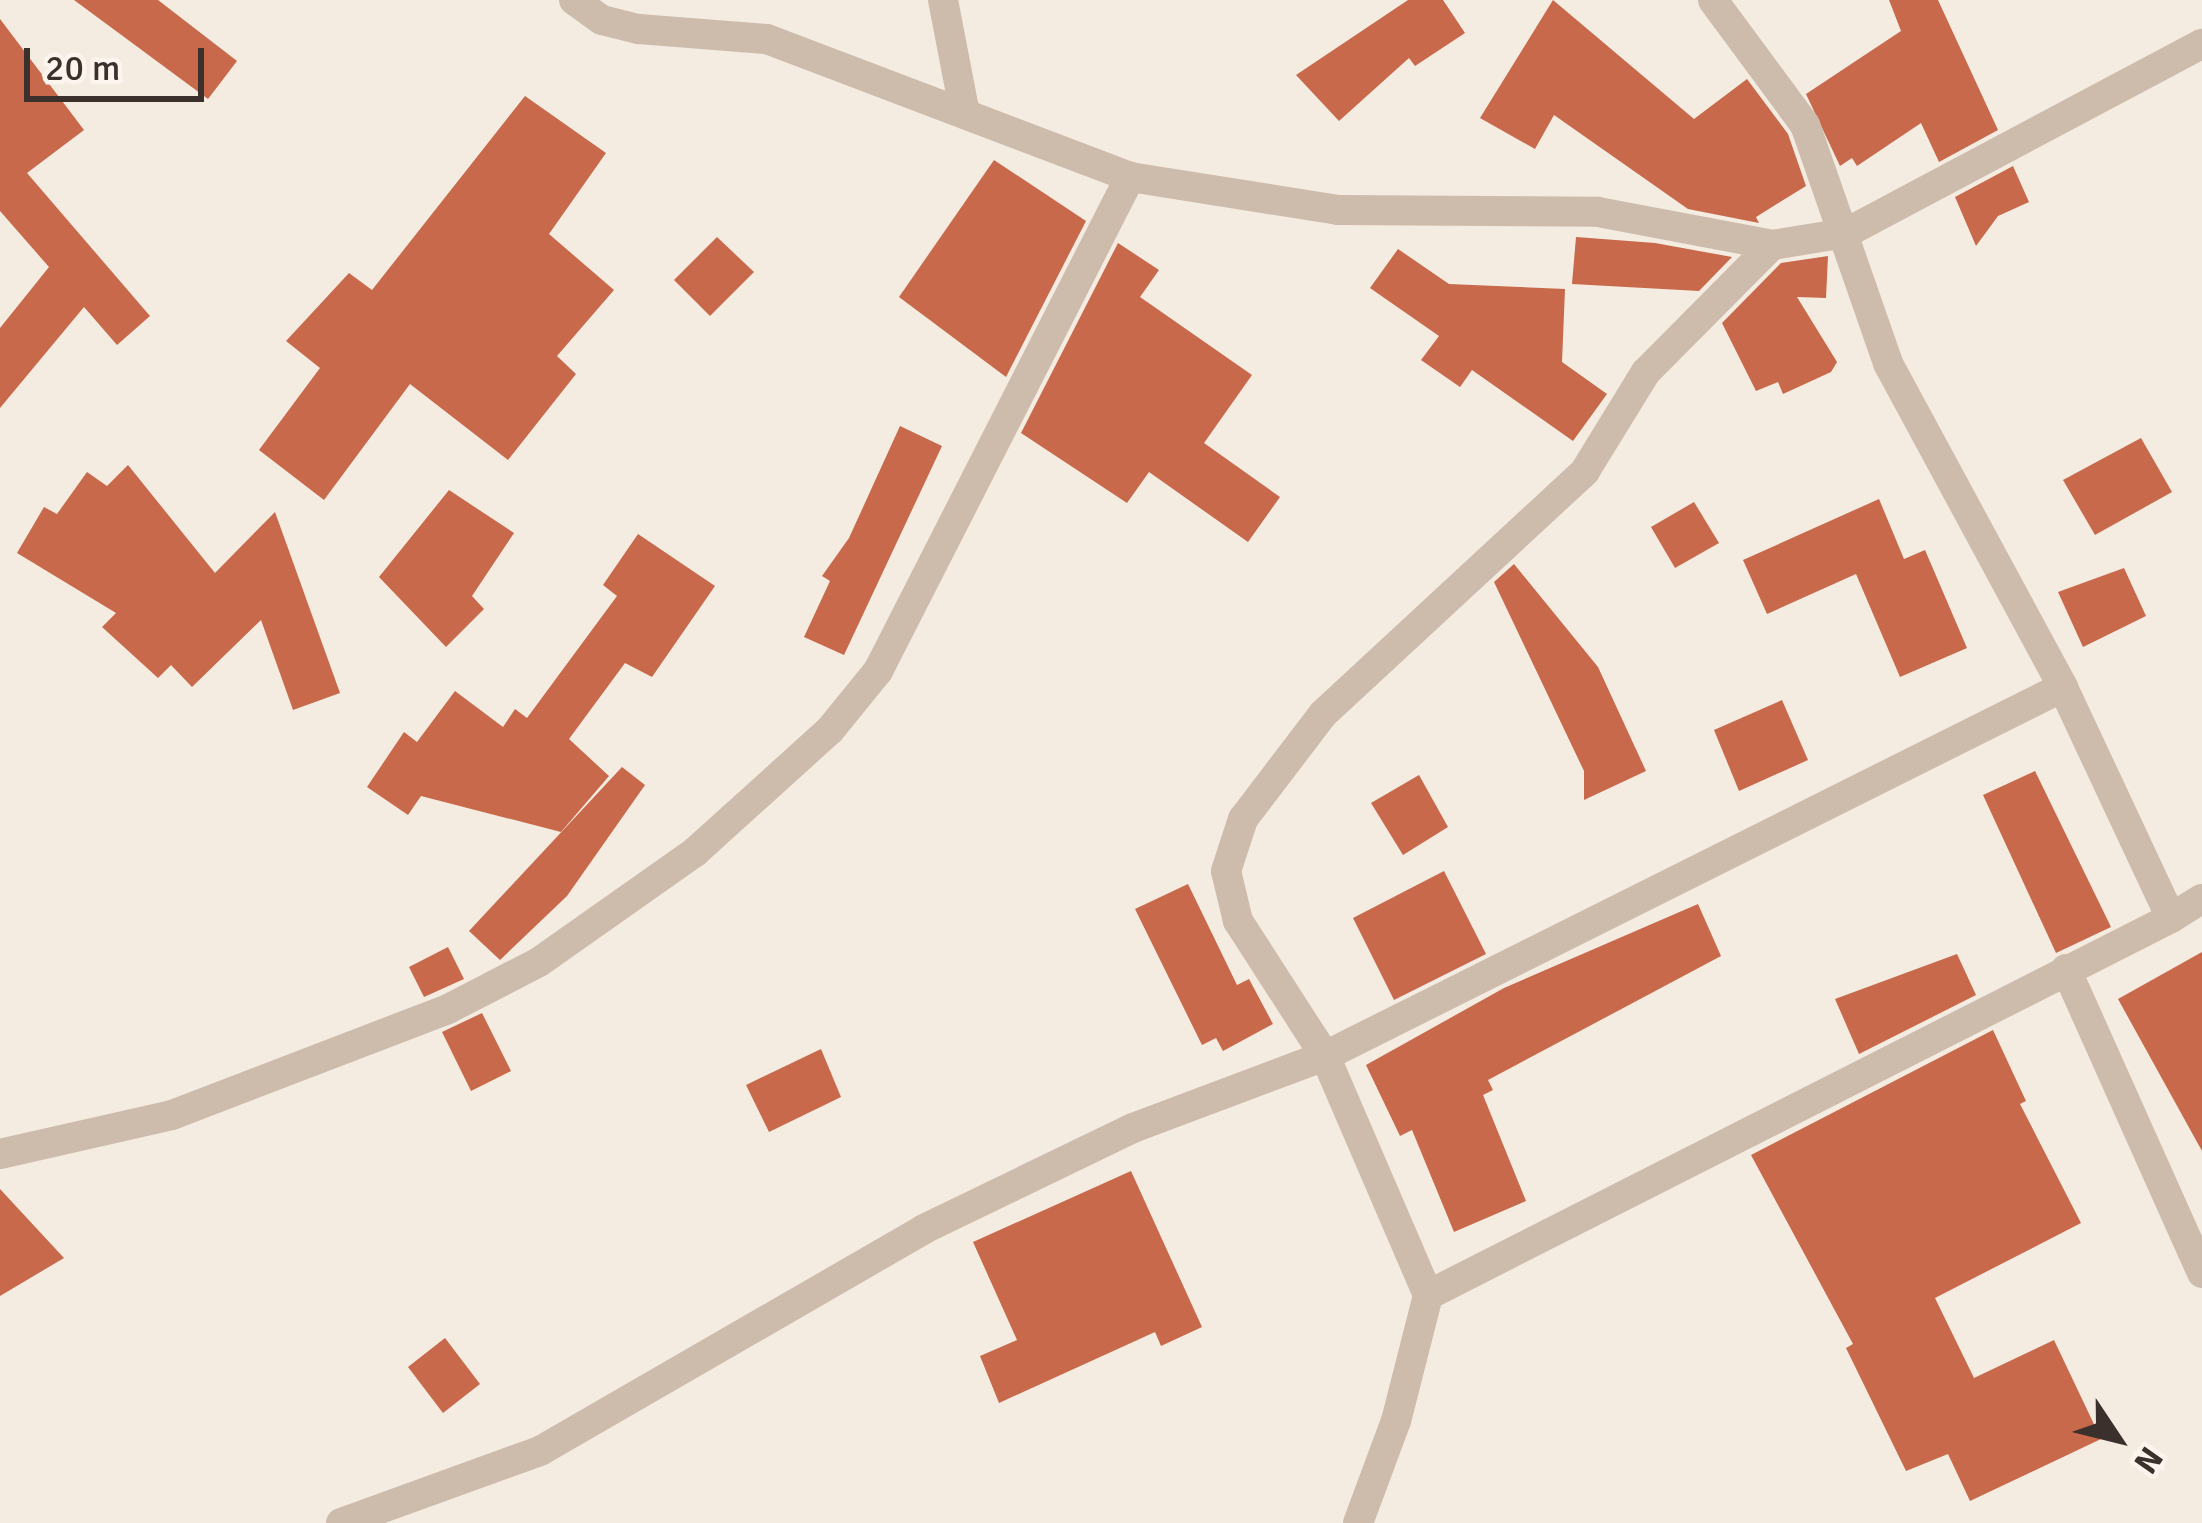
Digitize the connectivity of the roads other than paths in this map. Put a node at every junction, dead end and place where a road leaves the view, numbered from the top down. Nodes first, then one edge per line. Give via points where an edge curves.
1 (574, 0) edge
2 (943, 0) edge
3 (1713, 0) edge
4 (2202, 44) edge
5 (965, 114) junction
6 (1130, 177) junction
7 (1846, 233) junction
8 (1772, 245) junction
9 (2063, 687) junction
10 (2202, 899) edge
11 (2171, 918) junction
12 (2066, 969) junction
13 (1325, 1056) junction
14 (0, 1154) edge
15 (2202, 1273) edge
16 (1428, 1295) junction
17 (341, 1523) edge
18 (1358, 1523) edge

1 - 5 street via 602,20 639,29 766,39
2 - 5 street
3 - 7 street via 1805,125
4 - 7 street
5 - 6 street
6 - 8 street via 1337,210 1598,212
6 - 14 street via 878,671 830,730 695,852 539,962 448,1009 172,1115
7 - 8 street
7 - 9 street via 1888,363
8 - 13 street via 1646,372 1585,471 1322,714 1243,819 1226,871 1238,921
9 - 11 street
9 - 13 street
10 - 11 street
11 - 12 street
12 - 15 street
12 - 16 street
13 - 16 street
13 - 17 street via 1132,1128 924,1229 540,1451
16 - 18 street via 1396,1420

